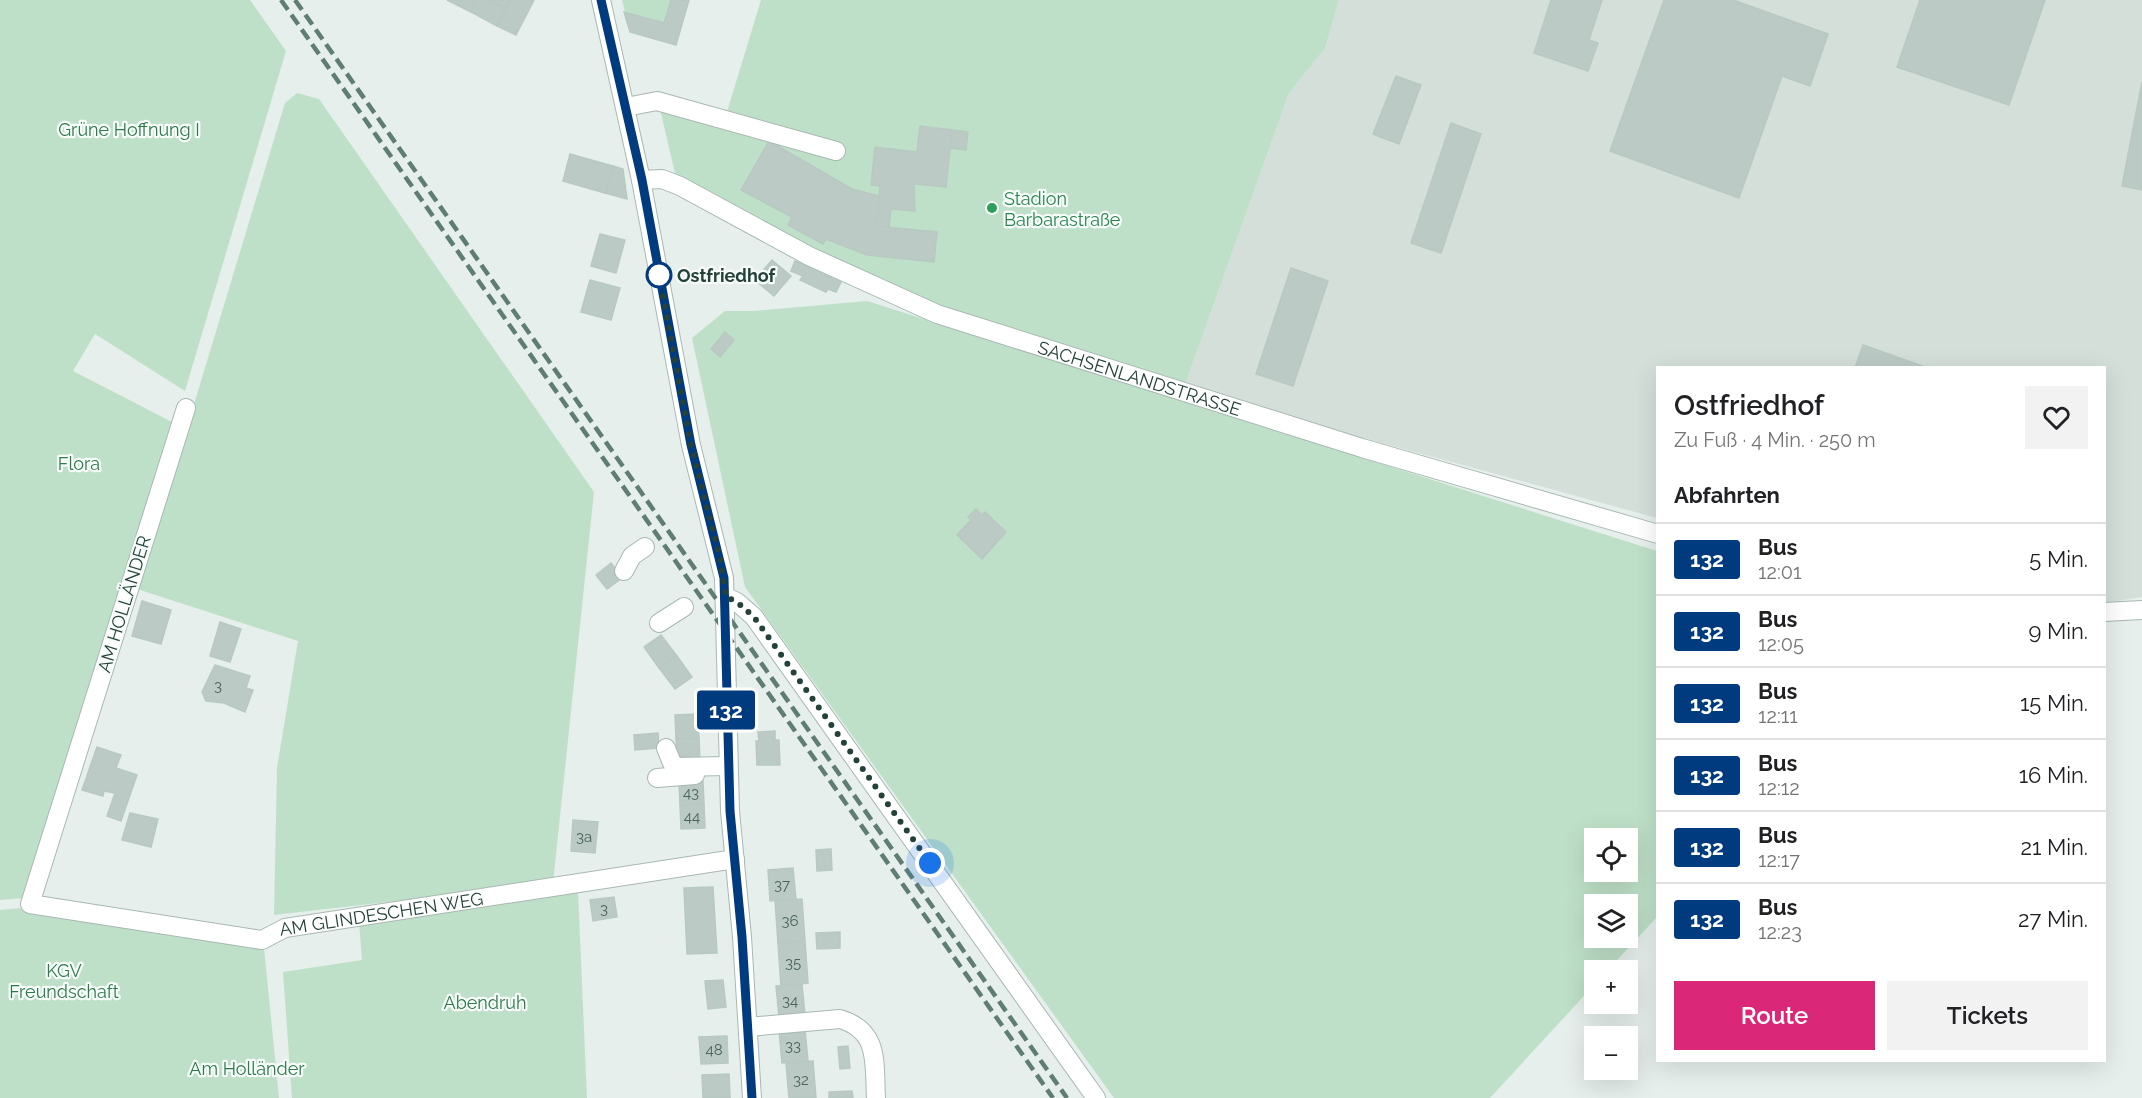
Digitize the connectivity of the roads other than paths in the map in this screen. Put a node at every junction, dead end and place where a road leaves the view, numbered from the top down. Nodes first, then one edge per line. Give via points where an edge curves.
1 (601, 0) edge
2 (626, 107) junction
3 (836, 151) dead end
4 (642, 180) junction
5 (186, 408) dead end
6 (1656, 533) edge
7 (645, 547) dead end
8 (624, 571) dead end
9 (726, 597) junction
10 (684, 607) dead end
11 (2142, 610) edge
12 (2106, 612) edge
13 (659, 623) dead end
14 (666, 748) dead end
15 (728, 771) junction
16 (657, 778) dead end
17 (735, 859) junction
18 (30, 904) joint
19 (748, 1027) junction
20 (752, 1098) edge
21 (876, 1098) edge
22 (1096, 1098) edge

1 - 2 street
2 - 3 street via 657,101
2 - 4 street
4 - 6 street, SACHSENLANDSTRASSE via 662,179 680,186 809,256 937,314 1362,448
4 - 9 street via 691,445
5 - 18 street, AM HOLLÄNDER
7 - 8 street via 632,556
9 - 15 street
9 - 22 street via 754,617
10 - 13 street
11 - 12 street
14 - 15 street via 677,767
15 - 16 street
15 - 17 street
17 - 18 street, AM GLINDESCHEN WEG via 285,928 262,940
17 - 19 street
19 - 20 street
19 - 21 street via 840,1019 853,1023 872,1043

